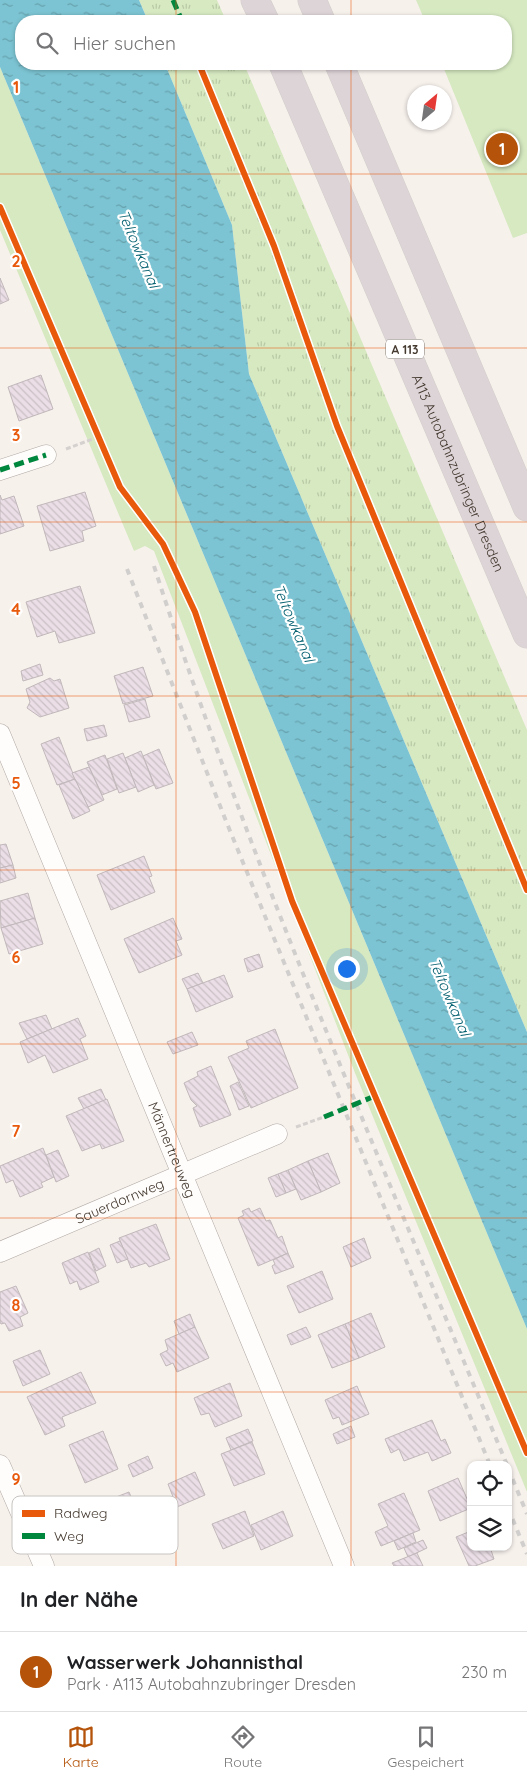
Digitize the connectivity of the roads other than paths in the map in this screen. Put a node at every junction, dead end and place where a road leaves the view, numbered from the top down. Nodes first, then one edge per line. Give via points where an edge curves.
1 (255, 0) edge
2 (312, 0) edge
3 (261, 15) edge
4 (318, 15) edge
5 (286, 70) edge
6 (342, 70) edge
7 (46, 455) road end
8 (0, 470) edge
9 (527, 507) edge
10 (527, 634) edge
11 (0, 734) edge
12 (277, 1134) road end
13 (183, 1175) junction
14 (0, 1252) edge
15 (0, 1465) edge
16 (14, 1496) edge
17 (39, 1554) edge
18 (44, 1566) edge
19 (344, 1566) edge

1 - 3 highway
2 - 4 highway
5 - 10 highway, A113 Autobahnzubringer Dresden / A 113
6 - 9 highway
7 - 8 street
11 - 13 street, Männertreuweg
12 - 13 street, Sauerdornweg
13 - 14 street, Sauerdornweg
13 - 19 street, Männertreuweg
15 - 16 street
17 - 18 street

